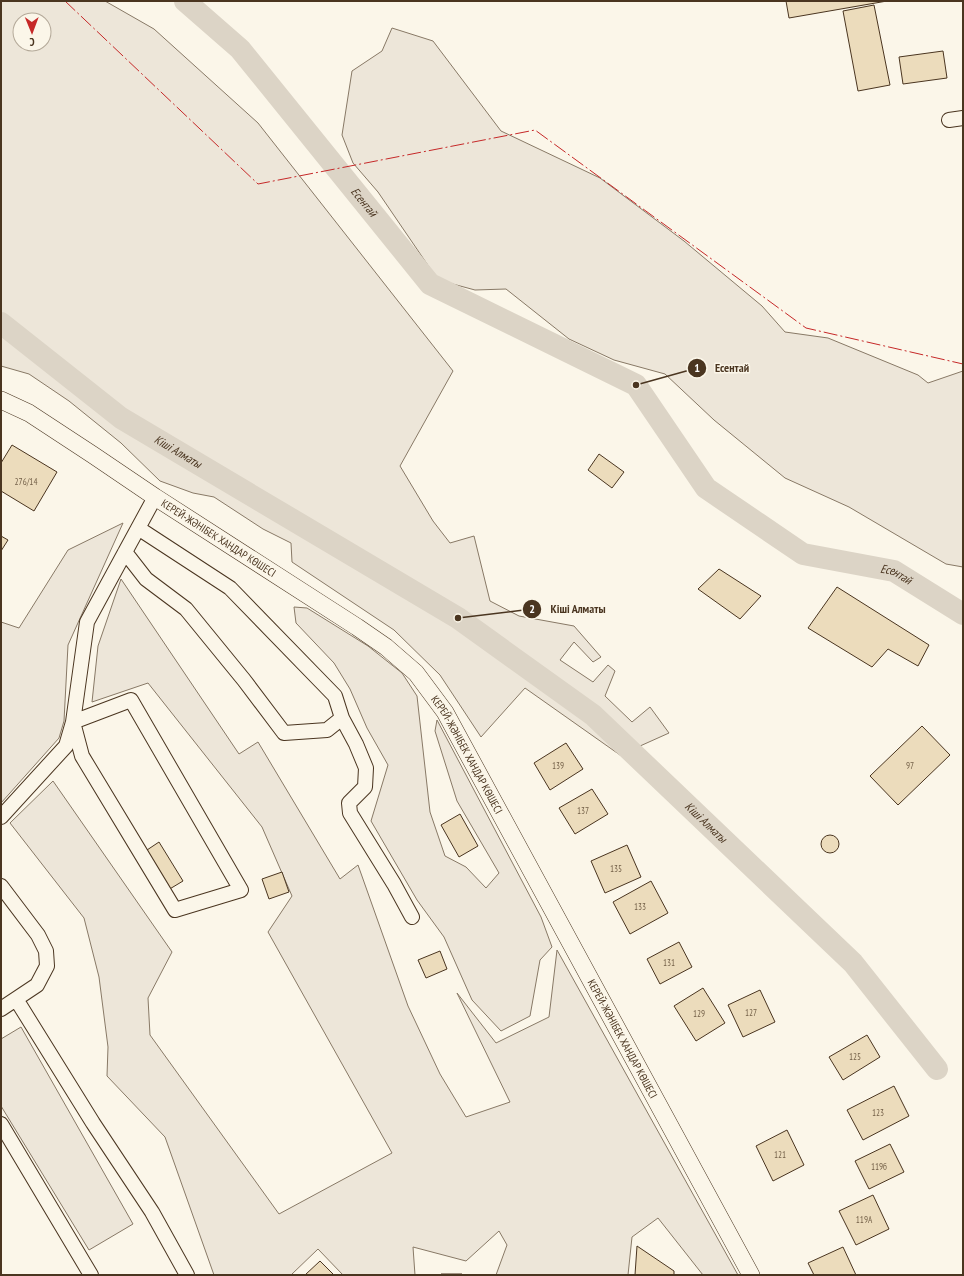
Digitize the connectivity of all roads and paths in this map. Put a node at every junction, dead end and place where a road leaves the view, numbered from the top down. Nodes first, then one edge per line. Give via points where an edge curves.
1 (1, 400) edge
2 (155, 497) junction
3 (138, 528) junction
4 (125, 552) junction
5 (342, 718) junction
6 (74, 722) junction
7 (1, 817) edge
8 (1, 886) edge
9 (412, 917) dead end
10 (16, 999) junction
11 (1, 1008) edge
12 (1, 1124) edge
13 (91, 1275) edge
14 (187, 1275) edge
15 (751, 1275) edge

1 - 2 main road, КЕРЕЙ-ЖӘНІБЕК ХАНДАР КӨШЕСІ via 29,413
2 - 3 street
2 - 15 main road, КЕРЕЙ-ЖӘНІБЕК ХАНДАР КӨШЕСІ via 357,627 386,647 416,673 445,712
3 - 4 street
3 - 5 street via 230,588 335,696
4 - 5 street via 146,579 186,609 284,733 327,730
4 - 6 street via 87,622
5 - 9 street via 366,768 365,786 349,803 350,813
6 - 6 street via 82,756 175,910 241,890 131,700
6 - 7 street via 66,746
8 - 10 street via 38,935 46,951 47,966 37,985
10 - 11 street
10 - 14 street via 152,1212
12 - 13 street

